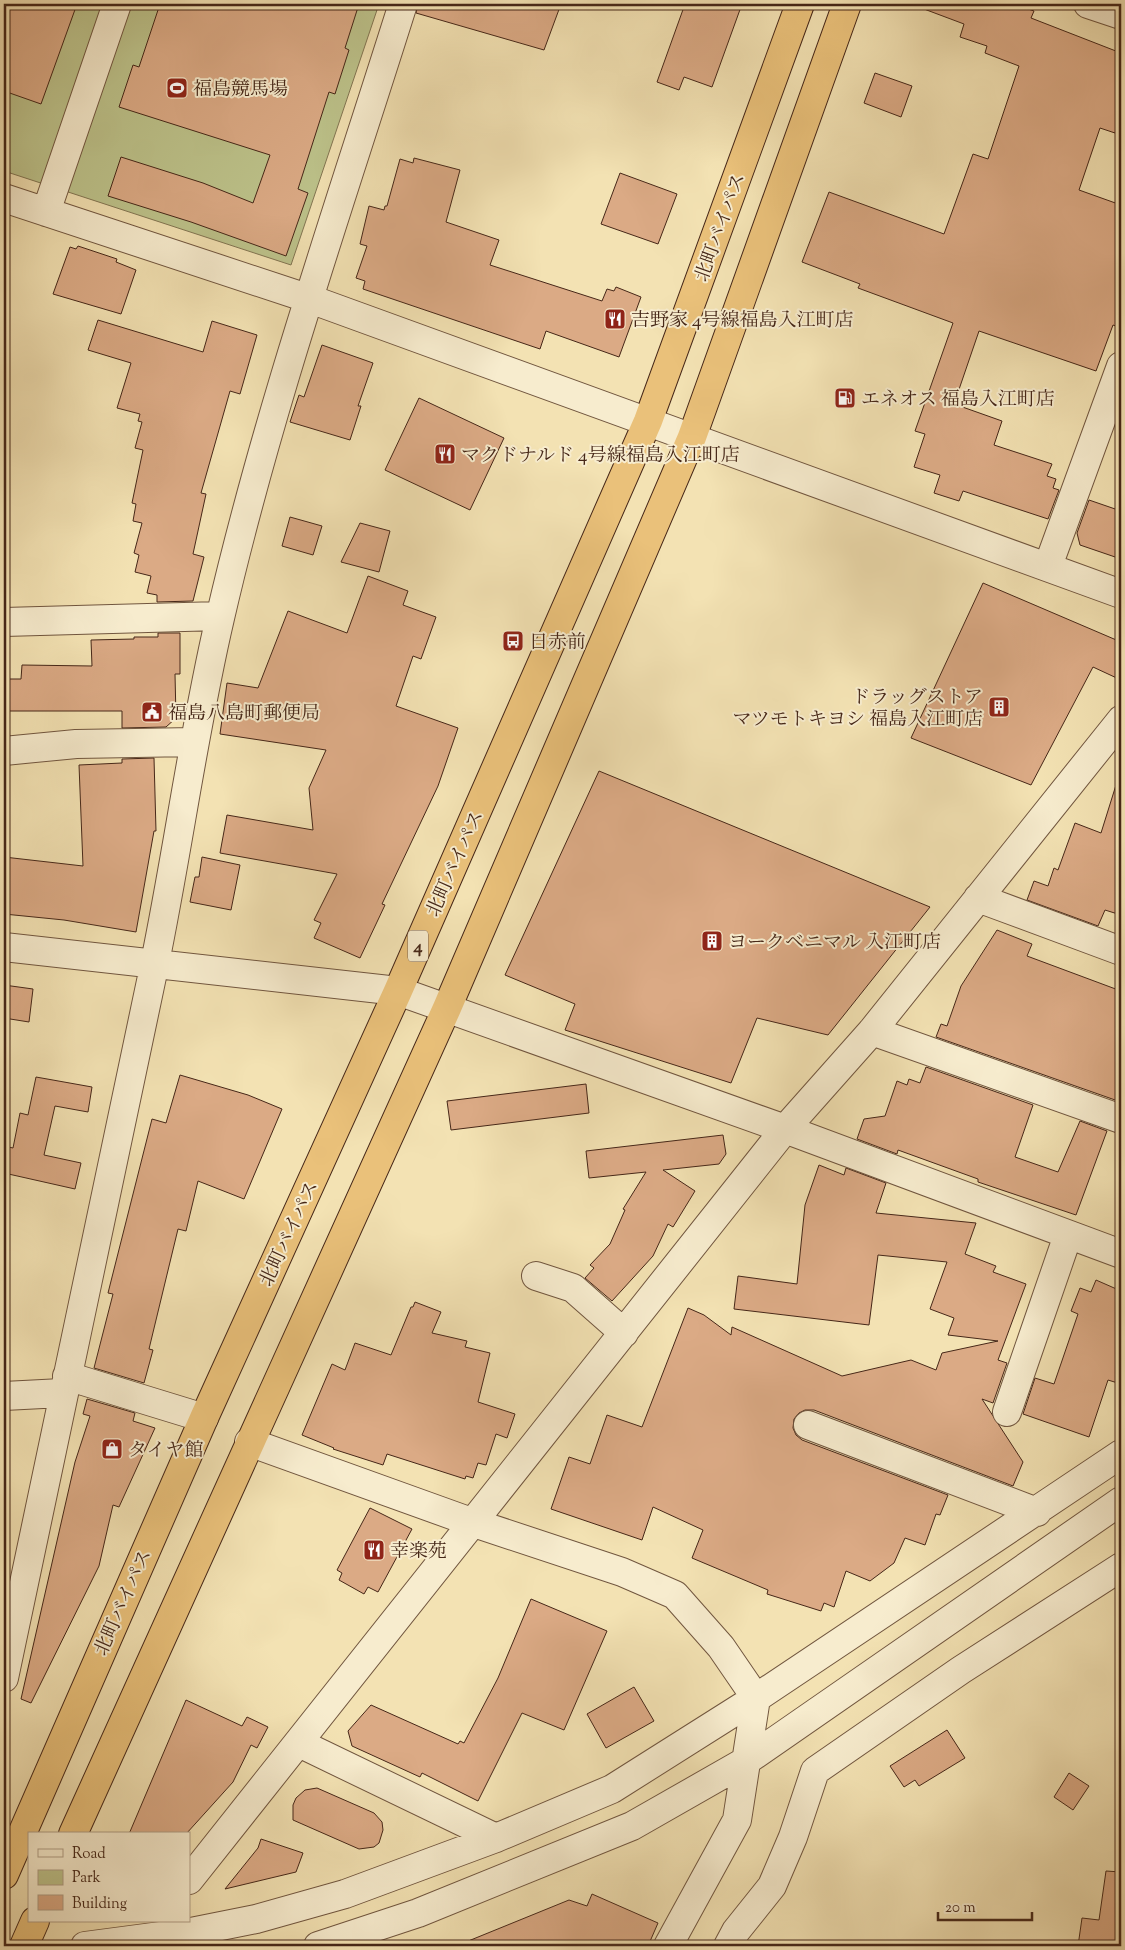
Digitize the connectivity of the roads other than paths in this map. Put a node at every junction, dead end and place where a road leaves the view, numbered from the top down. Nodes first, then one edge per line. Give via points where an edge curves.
1 (117, 4) edge
2 (403, 4) edge
3 (800, 4) edge
4 (847, 4) edge
5 (1088, 4) edge
6 (1121, 15) edge
7 (4, 198) edge
8 (46, 212) junction
9 (310, 299) junction
10 (1121, 366) edge
11 (648, 421) junction
12 (692, 437) junction
13 (1048, 566) junction
14 (1121, 594) edge
15 (220, 616) junction
16 (4, 622) edge
17 (1121, 720) edge
18 (194, 742) junction
19 (4, 751) edge
20 (978, 898) junction
21 (4, 947) edge
22 (1121, 951) edge
23 (155, 963) junction
24 (398, 991) junction
25 (447, 1008) junction
26 (872, 1031) junction
27 (1121, 1120) edge
28 (785, 1129) junction
29 (1068, 1235) junction
30 (1121, 1254) edge
31 (536, 1276) dead end
32 (624, 1332) junction
33 (64, 1384) junction
34 (4, 1396) edge
35 (1007, 1412) dead end
36 (204, 1418) junction
37 (808, 1425) dead end
38 (249, 1442) junction
39 (1121, 1454) edge
40 (1121, 1501) edge
41 (1037, 1512) junction
42 (474, 1523) junction
43 (1121, 1567) edge
44 (4, 1678) edge
45 (756, 1698) junction
46 (299, 1743) junction
47 (746, 1761) junction
48 (74, 1832) edge
49 (496, 1838) junction
50 (4, 1875) edge
51 (190, 1879) edge
52 (35, 1922) edge
53 (24, 1946) edge
54 (85, 1946) edge
55 (318, 1946) edge
56 (668, 1946) edge
57 (728, 1946) edge

1 - 8 street
2 - 9 street
3 - 11 highway, 北町バイパス / 4
4 - 12 highway
5 - 6 street
7 - 8 street
8 - 9 street
9 - 11 street
9 - 15 street via 272,418
10 - 13 street
11 - 12 street
11 - 24 highway, 北町バイパス / 4
12 - 13 street
12 - 25 highway
13 - 14 street
15 - 16 street
15 - 18 street
17 - 20 street
18 - 19 street via 76,744
18 - 23 street
20 - 22 street
20 - 26 street
21 - 23 street
23 - 24 street
23 - 33 street
24 - 25 street
24 - 36 highway, 北町バイパス / 4
25 - 28 street
25 - 38 highway
26 - 27 street
26 - 28 street
28 - 29 street
28 - 32 street
29 - 30 street
29 - 35 street
31 - 32 street via 573,1288
32 - 42 street
33 - 34 street
33 - 36 street
33 - 44 street
36 - 50 highway, 北町バイパス / 4
37 - 41 street
38 - 42 street
38 - 48 highway
39 - 41 street
40 - 47 street
41 - 45 street
42 - 45 street via 622,1572 675,1595 721,1648
42 - 46 street
43 - 57 street via 961,1670 815,1772 772,1886
45 - 47 street
45 - 49 street via 612,1789
46 - 49 street
46 - 51 street
47 - 55 street via 632,1826 418,1912
47 - 56 street via 737,1820
49 - 54 street via 345,1894 256,1919 191,1932
52 - 53 highway

